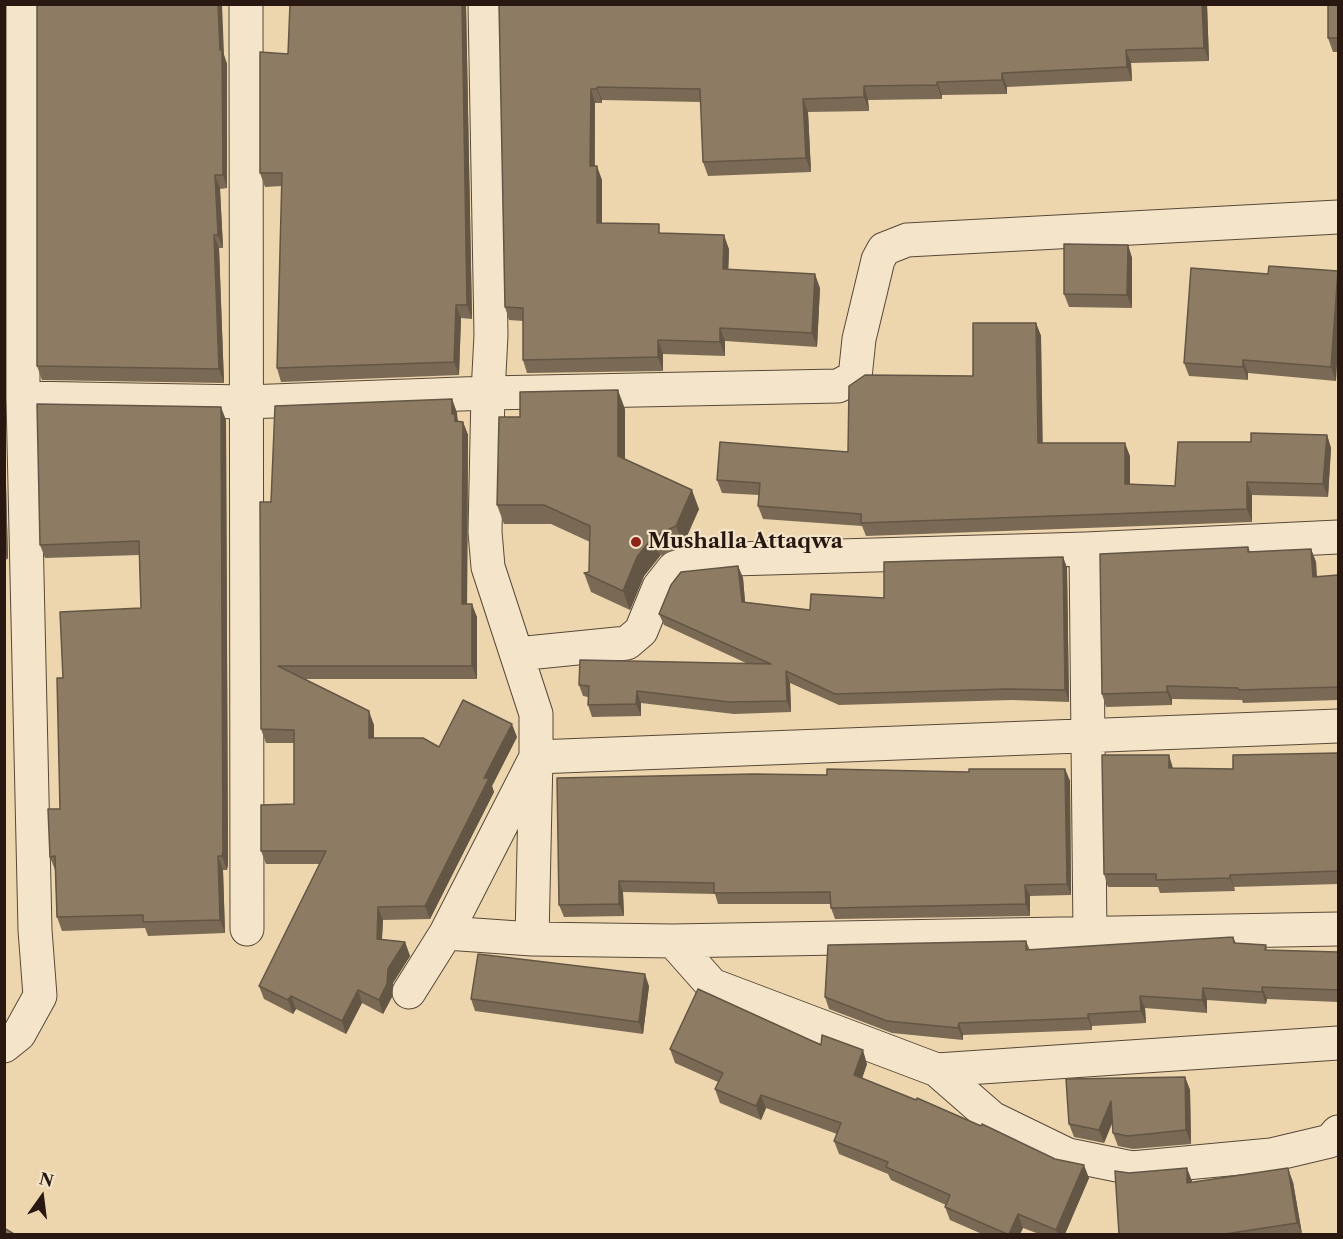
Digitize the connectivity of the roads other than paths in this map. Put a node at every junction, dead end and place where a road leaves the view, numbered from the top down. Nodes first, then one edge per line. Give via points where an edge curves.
1 (23, 4) edge
2 (246, 4) edge
3 (485, 4) edge
4 (1338, 217) edge
5 (488, 393) junction
6 (23, 398) junction
7 (246, 402) junction
8 (1338, 537) edge
9 (1086, 549) junction
10 (517, 654) junction
11 (1338, 726) edge
12 (1086, 736) junction
13 (536, 757) junction
14 (246, 929) dead end
15 (1338, 929) edge
16 (446, 933) junction
17 (1090, 934) junction
18 (532, 939) junction
19 (673, 941) junction
20 (409, 992) dead end
21 (1338, 1043) edge
22 (4, 1046) edge
23 (938, 1070) junction
24 (1338, 1132) edge

1 - 6 street
2 - 7 street
3 - 5 street via 491,335
4 - 5 street via 907,240 884,249 878,260 859,339 855,377 838,386
5 - 7 street
5 - 10 street via 488,567
6 - 7 street
6 - 22 street via 35,930 40,996 19,1034
7 - 14 street
8 - 9 street
9 - 10 street via 698,560 674,568 659,588 640,631 627,643
9 - 12 street
10 - 13 street via 536,714
11 - 12 street
12 - 13 street
12 - 17 street
13 - 16 street
13 - 18 street
15 - 17 street
16 - 18 street
16 - 20 street
17 - 19 street
18 - 19 street
19 - 23 street via 712,985
21 - 23 street
23 - 24 street via 992,1118 1068,1155 1132,1168 1271,1155 1330,1141

